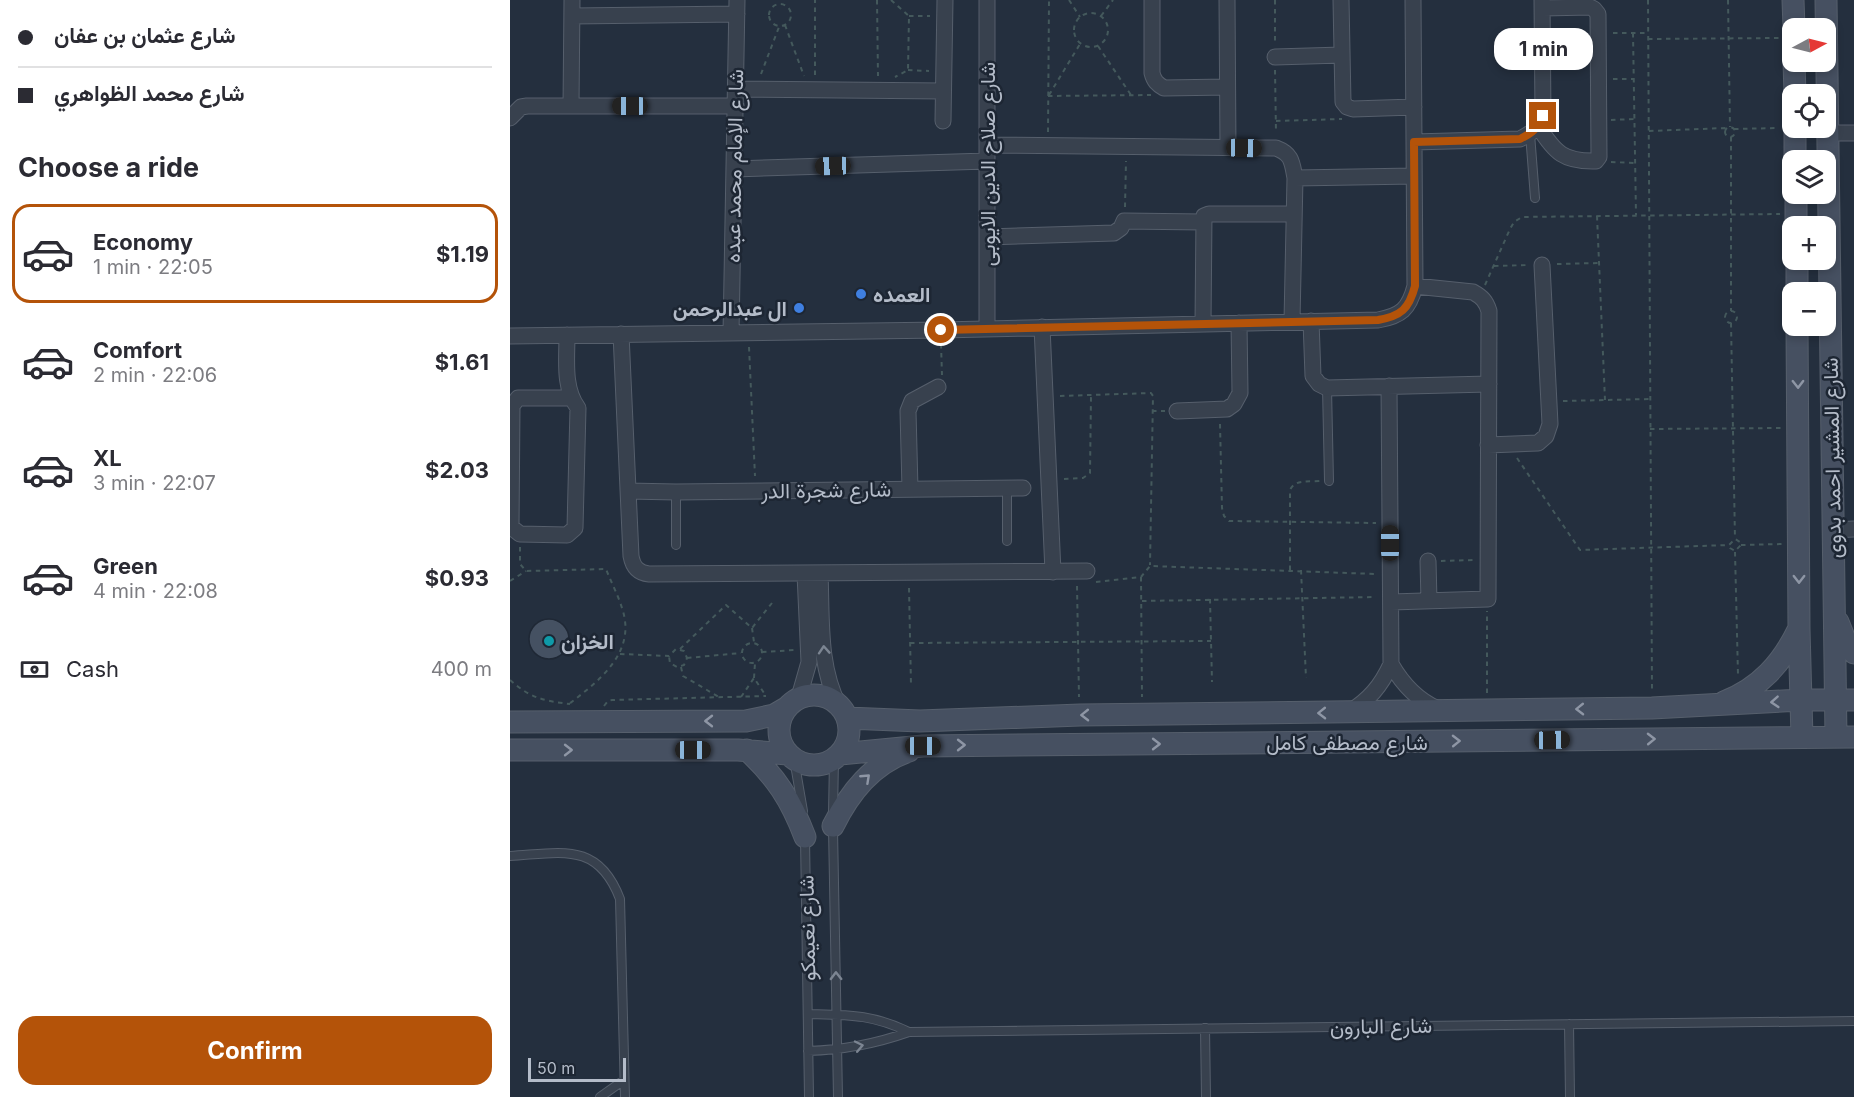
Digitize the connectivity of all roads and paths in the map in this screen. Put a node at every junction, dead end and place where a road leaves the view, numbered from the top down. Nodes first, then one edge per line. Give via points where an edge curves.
1 (777, 0) edge
2 (784, 0) edge
3 (815, 0) edge
4 (877, 0) edge
5 (891, 0) edge
6 (945, 0) edge
7 (987, 0) edge
8 (1049, 0) edge
9 (1069, 0) edge
10 (1113, 0) edge
11 (1152, 0) edge
12 (1227, 0) edge
13 (1275, 0) edge
14 (1341, 0) edge
15 (1413, 0) edge
16 (1648, 0) edge
17 (1728, 0) edge
18 (1793, 0) edge
19 (1826, 0) edge
20 (779, 4) junction
21 (783, 4) junction
22 (1542, 4) edge
23 (737, 7) edge
24 (572, 8) edge
25 (909, 16) junction
26 (945, 16) junction
27 (1101, 16) junction
28 (1080, 17) junction
29 (1790, 18) edge
30 (785, 25) junction
31 (779, 27) junction
32 (1598, 33) junction
33 (1633, 33) junction
34 (1648, 33) junction
35 (1782, 34) edge
36 (1729, 38) junction
37 (1648, 39) junction
38 (1080, 44) junction
39 (1098, 46) junction
40 (1342, 55) junction
41 (1275, 57) junction
42 (908, 70) junction
43 (944, 71) junction
44 (1599, 79) junction
45 (1634, 79) junction
46 (1827, 84) edge
47 (1227, 87) junction
48 (878, 88) junction
49 (1164, 88) junction
50 (736, 89) junction
51 (756, 89) junction
52 (812, 90) junction
53 (943, 92) junction
54 (1048, 96) junction
55 (1131, 96) junction
56 (571, 106) junction
57 (736, 106) junction
58 (1414, 107) junction
59 (1353, 109) junction
60 (510, 118) edge
61 (1599, 120) junction
62 (1634, 120) junction
63 (943, 121) dead end
64 (1276, 121) junction
65 (1730, 126) junction
66 (1782, 127) edge
67 (1726, 128) junction
68 (1734, 129) junction
69 (1534, 130) junction
70 (1649, 131) junction
71 (1854, 133) edge
72 (1836, 134) edge
73 (1731, 137) junction
74 (1828, 138) edge
75 (1414, 142) junction
76 (987, 145) junction
77 (1048, 145) junction
78 (1127, 146) junction
79 (1227, 148) junction
80 (1276, 148) junction
81 (987, 161) junction
82 (1596, 161) junction
83 (1635, 163) junction
84 (734, 169) junction
85 (1414, 176) junction
86 (1295, 178) junction
87 (1535, 198) dead end
88 (1796, 211) edge
89 (1294, 214) junction
90 (1731, 214) junction
91 (1636, 215) junction
92 (1649, 215) junction
93 (1597, 216) junction
94 (1124, 221) junction
95 (1203, 222) junction
96 (987, 237) junction
97 (1542, 265) dead end
98 (1415, 286) junction
99 (1480, 296) junction
100 (1731, 311) junction
101 (1292, 321) junction
102 (1311, 321) junction
103 (1239, 323) junction
104 (1731, 323) junction
105 (1203, 324) junction
106 (1042, 327) junction
107 (987, 329) junction
108 (941, 330) junction
109 (749, 332) junction
110 (731, 333) junction
111 (621, 334) junction
112 (567, 335) junction
113 (510, 336) edge
114 (1797, 336) edge
115 (1489, 384) junction
116 (1389, 386) junction
117 (938, 387) joint
118 (1327, 388) junction
119 (1091, 395) junction
120 (1045, 397) junction
121 (571, 398) junction
122 (1650, 399) junction
123 (1605, 400) junction
124 (1548, 401) junction
125 (1220, 410) junction
126 (1177, 411) dead end
127 (1798, 428) junction
128 (1650, 429) junction
129 (1733, 429) junction
130 (1508, 444) junction
131 (1488, 446) junction
132 (1049, 480) junction
133 (1329, 481) joint
134 (1007, 488) junction
135 (1023, 488) dead end
136 (910, 489) junction
137 (628, 491) junction
138 (756, 491) junction
139 (676, 492) junction
140 (1290, 522) junction
141 (1390, 523) junction
142 (1844, 530) edge
143 (520, 534) junction
144 (1735, 539) junction
145 (1007, 541) dead end
146 (1798, 543) junction
147 (676, 545) dead end
148 (1729, 545) junction
149 (1741, 545) junction
150 (1651, 548) junction
151 (1735, 551) junction
152 (1428, 561) dead end
153 (1150, 566) junction
154 (1290, 570) junction
155 (1301, 570) junction
156 (526, 571) junction
157 (1053, 572) junction
158 (813, 574) junction
159 (1391, 574) junction
160 (1087, 577) joint
161 (1141, 577) junction
162 (510, 581) edge
163 (1077, 585) dead end
164 (909, 588) dead end
165 (1302, 598) junction
166 (1210, 599) junction
167 (1391, 599) junction
168 (1488, 599) junction
169 (1142, 601) junction
170 (1429, 601) junction
171 (772, 603) dead end
172 (1834, 610) junction
173 (752, 628) junction
174 (1799, 629) junction
175 (1211, 641) junction
176 (754, 642) junction
177 (1078, 642) junction
178 (1142, 642) junction
179 (910, 643) junction
180 (680, 649) junction
181 (795, 650) dead end
182 (762, 652) junction
183 (741, 653) junction
184 (1854, 653) edge
185 (620, 654) junction
186 (669, 656) junction
187 (687, 658) junction
188 (754, 663) junction
189 (1391, 664) junction
190 (681, 667) junction
191 (754, 678) junction
192 (1306, 678) dead end
193 (510, 680) edge
194 (1212, 682) dead end
195 (911, 685) dead end
196 (1739, 696) junction
197 (741, 697) junction
198 (720, 698) junction
199 (1801, 700) junction
200 (1845, 700) edge
201 (793, 703) junction
202 (570, 704) junction
203 (1712, 706) junction
204 (1652, 708) junction
205 (1486, 710) junction
206 (1444, 711) junction
207 (843, 712) junction
208 (1348, 713) junction
209 (1080, 715) junction
210 (1142, 715) junction
211 (604, 721) junction
212 (737, 721) junction
213 (902, 721) junction
214 (510, 722) edge
215 (546, 722) junction
216 (1802, 737) junction
217 (1845, 737) edge
218 (912, 746) junction
219 (510, 750) edge
220 (743, 750) junction
221 (837, 756) junction
222 (791, 757) junction
223 (833, 826) junction
224 (805, 837) junction
225 (510, 856) edge
226 (808, 1014) junction
227 (837, 1015) junction
228 (1854, 1021) edge
229 (1569, 1024) junction
230 (1205, 1028) junction
231 (909, 1032) junction
232 (837, 1050) junction
233 (808, 1051) junction
234 (624, 1080) junction
235 (600, 1097) edge
236 (625, 1097) edge
237 (809, 1097) edge
238 (838, 1097) edge
239 (1206, 1097) edge
240 (1570, 1097) edge

1 - 20 path
2 - 21 path
3 - 52 path
4 - 48 path
5 - 25 path
6 - 26 street
7 - 76 street, شارع صلاح الدين الايوبى
8 - 54 path
9 - 28 path
10 - 27 path
11 - 49 street via 1152,73
12 - 47 street
13 - 41 path
14 - 40 street
15 - 58 street
16 - 34 path
17 - 36 path
18 - 29 street
19 - 46 street, شارع المشير احمد بدوى
20 - 21 path
20 - 31 path via 769,13 771,22
21 - 30 path via 791,14
22 - 32 street via 1594,9 1598,14
22 - 69 street via 1543,116
23 - 24 street
23 - 50 street, شارع الإمام محمد عبده
24 - 56 street
25 - 26 path
25 - 42 path
26 - 43 street
27 - 28 path via 1090,13
27 - 39 path via 1108,32
28 - 38 path via 1074,30
30 - 31 path
30 - 52 path
31 - 51 path
32 - 33 path
32 - 44 street
33 - 34 path
33 - 45 path
34 - 37 path
35 - 36 path
36 - 37 path
36 - 65 path
37 - 70 path
38 - 39 path
38 - 54 path
39 - 55 path
40 - 41 street
40 - 59 street via 1343,102
41 - 64 path
42 - 43 path
42 - 48 path
43 - 53 street
44 - 45 path
44 - 61 street
45 - 62 path
47 - 49 street
47 - 79 street
48 - 52 street
48 - 53 street
49 - 55 path via 1154,95
50 - 51 street
50 - 57 street, شارع الإمام محمد عبده
51 - 52 street
53 - 63 street
54 - 55 path
54 - 77 path
56 - 57 street
56 - 60 street via 521,107
57 - 84 street, شارع الإمام محمد عبده
58 - 59 street
58 - 75 street
59 - 64 path via 1335,121
61 - 62 path
61 - 82 street via 1600,152
62 - 83 path
64 - 80 path
65 - 67 path
65 - 68 path
66 - 68 path
67 - 70 path
67 - 73 path via 1725,133
68 - 73 path
69 - 75 street via 1520,139
69 - 82 street via 1566,157
69 - 87 lane
70 - 92 path
71 - 72 street
73 - 90 path
74 - 142 street, شارع المشير احمد بدوى
75 - 85 street
76 - 77 street
76 - 81 street, شارع صلاح الدين الايوبى
77 - 78 street
78 - 79 street
78 - 94 path
79 - 80 street
80 - 86 street via 1286,152
81 - 84 street
81 - 96 street, شارع صلاح الدين الايوبى
82 - 83 path
83 - 91 path
84 - 110 street, شارع الإمام محمد عبده
85 - 86 street
85 - 98 street
86 - 89 street
88 - 90 path
89 - 95 street via 1209,214
89 - 101 street
90 - 92 path
90 - 100 path
91 - 92 path
91 - 93 path
92 - 122 path
93 - 99 path via 1529,216 1514,222
93 - 123 path
94 - 95 street
94 - 96 street via 1114,233
95 - 105 street
96 - 107 street, شارع صلاح الدين الايوبى
97 - 124 street
98 - 99 street
98 - 102 street via 1403,311 1391,318
99 - 115 street via 1489,311
100 - 104 path via 1725,317
100 - 104 path via 1737,317
101 - 102 street
101 - 103 street
102 - 118 street via 1313,376
103 - 105 street
103 - 125 street via 1240,393 1234,404
104 - 129 path
105 - 106 street
106 - 107 street
106 - 120 street
107 - 108 street
108 - 109 street
108 - 117 path via 942,374
109 - 110 street
109 - 138 path
110 - 111 street
111 - 112 street
111 - 137 street
112 - 113 street
112 - 121 street
114 -> 127 street, شارع المشير احمد بدوى
115 - 116 street
115 - 131 street
116 - 118 street
116 - 141 street
117 - 136 street via 912,401 908,411
118 - 133 lane
119 - 120 path
119 - 132 path via 1090,473 1083,478
119 - 153 path via 1147,392 1153,396
120 - 132 street
121 - 143 street via 578,408 574,531 567,535
121 - 143 street via 518,399 512,406 511,526
122 - 123 path
122 - 128 path
123 - 124 path
124 - 130 street via 1550,424 1546,436 1538,443
125 - 126 street
125 - 140 path via 1224,516 1229,521
127 - 129 path
127 - 146 street, شارع المشير احمد بدوى
128 - 129 path
128 - 150 path
129 - 144 path
130 - 131 street
130 - 150 path via 1580,550
131 - 168 street
132 - 157 street
133 - 140 path via 1292,485
134 - 135 street, شارع شجرة الدر
134 - 136 street, شارع شجرة الدر
134 - 145 lane
136 - 138 street, شارع شجرة الدر
137 - 139 street, شارع شجرة الدر
137 - 158 street via 632,561 638,571
138 - 139 street, شارع شجرة الدر
139 - 147 lane
140 - 141 path
140 - 154 path
141 - 159 street
142 - 172 street, شارع المشير احمد بدوى
143 - 156 path via 520,564
144 - 148 path
144 - 149 path
146 - 149 path
146 -> 174 street, شارع المشير احمد بدوى
148 - 150 path
148 - 151 path
149 - 151 path
150 - 204 path
151 - 196 path
152 - 170 street
153 - 154 path
153 - 161 path
154 - 155 path
155 - 159 path
155 - 165 path
156 - 162 path
156 - 185 path via 606,568 623,609 625,625
157 - 158 street
157 - 160 street
158 - 201 street via 809,662
207 -> 158 street via 825,666
159 - 167 street
160 - 161 path
161 - 169 path
163 - 177 path
164 - 179 path
165 - 166 path
165 - 167 path
165 - 192 path
166 - 169 path
166 - 175 path
167 - 170 street
167 - 189 street
168 - 170 street
168 - 205 path
169 - 178 path
171 - 173 path
172 - 184 street
172 - 200 street, شارع المشير احمد بدوى
173 - 176 path
173 - 180 path via 726,605
174 - 196 street via 1775,668
174 - 199 street, شارع المشير احمد بدوى
175 - 178 path
175 - 194 path
176 - 182 path
176 - 183 path via 745,645
177 - 178 path
177 - 179 path
177 - 209 path
178 - 210 path
179 - 195 path
180 - 186 path
180 - 187 path
181 - 182 path
182 - 188 path
183 - 187 path
183 - 188 path via 746,661
185 - 186 path
185 - 202 path via 608,672
186 - 190 path via 670,663
187 - 190 path
188 - 191 path
189 - 206 street via 1418,698
189 - 208 street via 1375,692
190 - 198 path via 683,676
191 - 197 path
191 - 197 path via 766,696
193 - 202 path via 546,702
196 - 203 street
197 - 198 path
198 - 211 path via 612,699 604,703
199 - 200 street, شارع مصطفى كامل
199 -> 203 street, شارع مصطفى كامل
199 - 216 street, شارع المشير احمد بدوى
200 - 217 street, شارع المشير احمد بدوى
201 - 207 street via 816,694 833,700
201 - 212 street via 774,715
201 - 222 street via 781,716 779,736
202 - 215 path
203 - 204 street, شارع مصطفى كامل
204 -> 205 street, شارع مصطفى كامل
205 - 206 street, شارع مصطفى كامل
206 - 208 street, شارع مصطفى كامل
207 - 213 street, شارع مصطفى كامل
207 - 221 street via 849,733
208 -> 210 street, شارع مصطفى كامل
210 -> 209 street, شارع مصطفى كامل
209 - 213 street, شارع مصطفى كامل
212 -> 211 street
211 - 215 street
212 - 220 street via 744,735
213 - 218 street via 896,723 892,740
214 - 215 street
216 - 217 street, شارع مصطفى كامل
218 -> 216 street, شارع مصطفى كامل
218 - 221 street, شارع مصطفى كامل
223 -> 218 street via 859,784
219 -> 220 street
220 - 222 street
220 - 224 street via 767,768 783,789
221 - 222 street via 819,765
221 - 223 lane, شارع نعيمكو
222 - 224 lane, شارع نعيمكو
227 -> 223 lane, شارع نعيمكو
224 - 226 lane, شارع نعيمكو
225 - 234 lane via 568,852 602,867 614,881 620,899
226 - 227 lane, شارع البارون
226 - 233 lane, شارع نعيمكو
227 - 231 lane, شارع البارون via 876,1019
227 - 232 lane, شارع نعيمكو
228 - 229 lane, شارع البارون
229 - 230 lane, شارع البارون
229 - 240 lane
230 - 231 lane, شارع البارون
230 - 239 lane
232 -> 231 lane, شارع البارون
232 - 233 lane, شارع البارون
232 - 238 lane, شارع نعيمكو
233 - 237 lane, شارع نعيمكو
234 - 235 lane
234 - 236 lane

